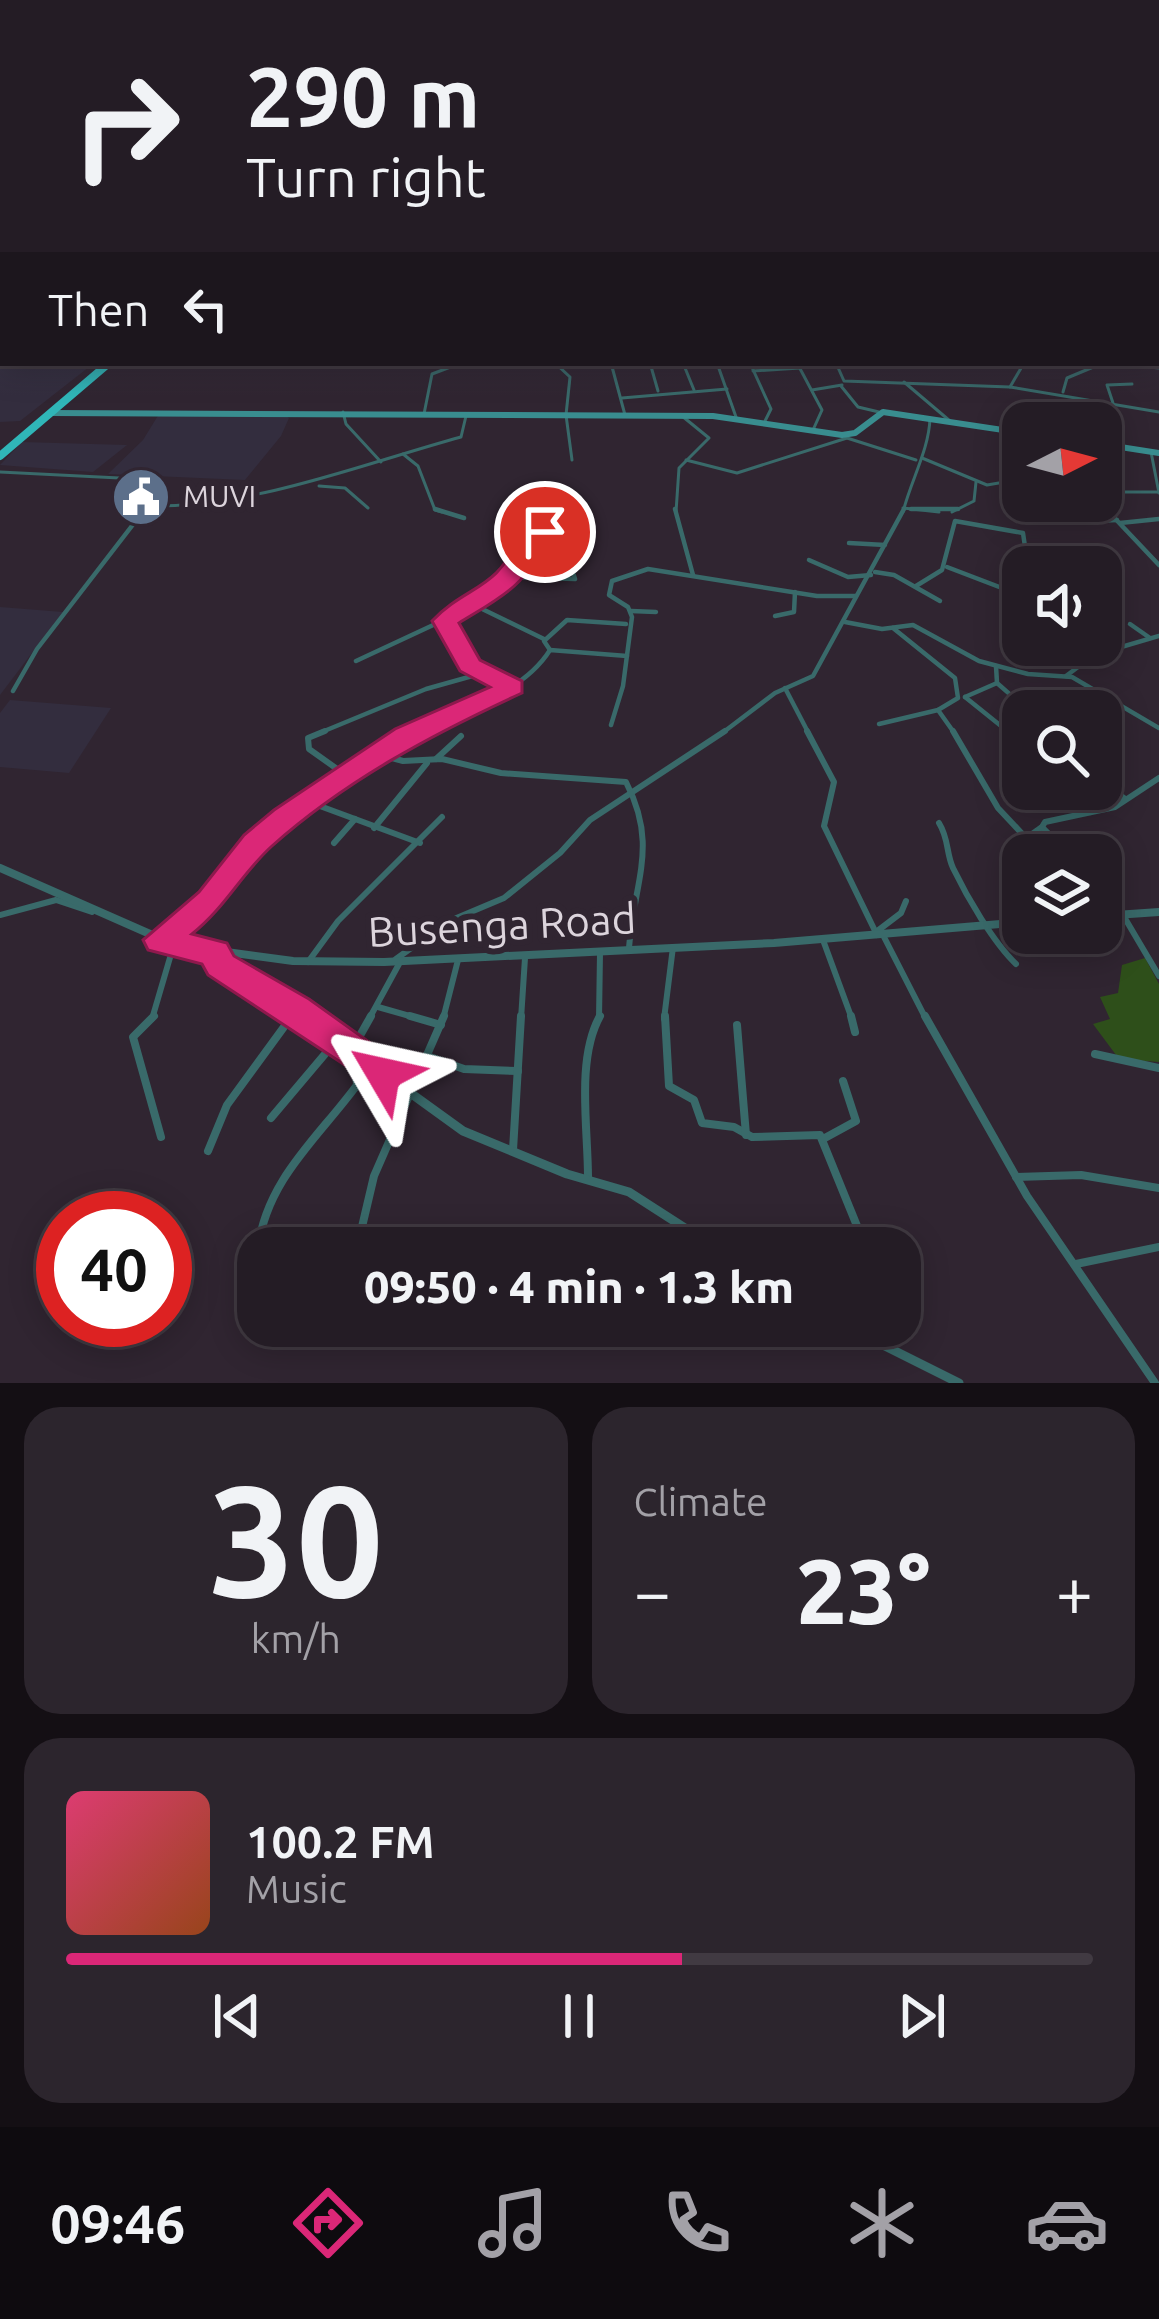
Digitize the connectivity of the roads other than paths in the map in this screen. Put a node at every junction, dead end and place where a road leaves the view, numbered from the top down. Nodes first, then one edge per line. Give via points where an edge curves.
1 (105, 366) edge
2 (452, 366) edge
3 (558, 366) edge
4 (611, 366) edge
5 (651, 366) edge
6 (684, 366) edge
7 (718, 366) edge
8 (751, 366) edge
9 (799, 366) edge
10 (837, 366) edge
11 (1022, 366) edge
12 (1096, 366) edge
13 (1140, 366) edge
14 (1150, 367) junction
15 (1159, 368) edge
16 (753, 371) junction
17 (1159, 377) edge
18 (902, 380) junction
19 (1132, 384) dead end
20 (843, 386) junction
21 (1010, 387) junction
22 (813, 388) junction
23 (727, 389) junction
24 (694, 390) junction
25 (658, 391) junction
26 (1063, 392) junction
27 (622, 398) junction
28 (1108, 402) edge
29 (1113, 402) edge
30 (1122, 405) edge
31 (48, 412) junction
32 (343, 412) junction
33 (879, 412) junction
34 (1159, 412) edge
35 (424, 413) junction
36 (467, 414) junction
37 (566, 415) junction
38 (626, 416) junction
39 (682, 416) junction
40 (736, 417) junction
41 (930, 418) junction
42 (765, 421) junction
43 (950, 421) junction
44 (813, 430) junction
45 (1002, 430) edge
46 (844, 436) junction
47 (1122, 448) edge
48 (1155, 453) edge
49 (403, 454) junction
50 (0, 456) edge
51 (572, 460) dead end
52 (686, 460) junction
53 (920, 460) junction
54 (381, 462) junction
55 (0, 472) edge
56 (976, 482) junction
57 (1002, 483) edge
58 (314, 485) junction
59 (1122, 492) edge
60 (1159, 492) edge
61 (151, 501) junction
62 (368, 508) dead end
63 (903, 508) junction
64 (950, 513) junction
65 (464, 518) dead end
66 (1159, 519) edge
67 (955, 520) junction
68 (1119, 522) edge
69 (1122, 522) edge
70 (849, 544) dead end
71 (887, 544) junction
72 (1025, 546) edge
73 (1159, 552) edge
74 (1150, 553) junction
75 (809, 560) dead end
76 (1159, 565) edge
77 (947, 567) junction
78 (874, 573) junction
79 (507, 577) junction
80 (693, 578) junction
81 (916, 586) junction
82 (1002, 588) edge
83 (795, 592) junction
84 (856, 596) junction
85 (940, 601) dead end
86 (474, 605) junction
87 (631, 611) junction
88 (656, 612) dead end
89 (775, 616) dead end
90 (445, 621) junction
91 (845, 622) junction
92 (1130, 624) dead end
93 (628, 625) junction
94 (893, 628) junction
95 (1159, 636) edge
96 (1150, 638) junction
97 (544, 640) junction
98 (1122, 646) edge
99 (550, 650) junction
100 (626, 656) junction
101 (356, 661) dead end
102 (996, 665) junction
103 (1082, 666) edge
104 (482, 673) junction
105 (1066, 676) junction
106 (998, 683) junction
107 (512, 687) junction
108 (784, 688) junction
109 (1006, 690) edge
110 (13, 691) dead end
111 (961, 696) junction
112 (938, 710) junction
113 (880, 724) dead end
114 (611, 725) dead end
115 (1002, 728) edge
116 (1159, 728) edge
117 (460, 736) dead end
118 (381, 755) junction
119 (436, 759) junction
120 (427, 763) junction
121 (346, 776) junction
122 (1159, 778) edge
123 (633, 792) junction
124 (1122, 797) edge
125 (1126, 800) junction
126 (309, 802) junction
127 (1090, 812) joint
128 (442, 817) dead end
129 (355, 819) junction
130 (938, 823) dead end
131 (1042, 827) junction
132 (374, 828) junction
133 (1023, 834) edge
134 (1034, 834) edge
135 (1049, 834) edge
136 (334, 843) dead end
137 (420, 843) junction
138 (0, 868) edge
139 (905, 901) dead end
140 (1159, 913) edge
141 (106, 914) junction
142 (0, 915) edge
143 (1122, 915) edge
144 (1122, 921) edge
145 (1002, 923) edge
146 (986, 924) junction
147 (879, 934) junction
148 (160, 940) junction
149 (823, 940) junction
150 (174, 944) junction
151 (674, 947) junction
152 (600, 948) junction
153 (628, 948) junction
154 (215, 953) junction
155 (525, 954) junction
156 (399, 959) junction
157 (458, 960) junction
158 (308, 962) junction
159 (1016, 964) dead end
160 (1159, 976) edge
161 (378, 1007) junction
162 (296, 1010) junction
163 (737, 1025) dead end
164 (443, 1026) junction
165 (855, 1032) dead end
166 (336, 1041) junction
167 (352, 1052) junction
168 (1095, 1054) dead end
169 (430, 1057) junction
170 (1159, 1068) edge
171 (519, 1072) junction
172 (843, 1081) dead end
173 (412, 1094) junction
174 (271, 1118) dead end
175 (746, 1135) junction
176 (161, 1137) dead end
177 (823, 1139) junction
178 (513, 1150) junction
179 (208, 1151) dead end
180 (588, 1177) junction
181 (1016, 1177) junction
182 (1159, 1188) edge
183 (261, 1227) edge
184 (364, 1227) edge
185 (685, 1227) edge
186 (858, 1227) edge
187 (1159, 1246) edge
188 (1074, 1264) junction
189 (887, 1347) edge
190 (959, 1383) edge
191 (1155, 1383) edge

1 - 31 highway
2 - 35 street via 434,372
3 - 37 street via 570,376
4 - 27 street
5 - 25 street
6 - 24 street
7 - 23 street
8 - 16 street
9 - 16 street
9 - 22 street
10 - 20 street
11 - 21 street
12 - 26 street via 1067,379
13 - 14 street
14 - 15 street
14 - 17 street
16 - 42 street via 771,407
18 - 20 street
18 - 21 street
18 - 43 street
19 - 29 street via 1107,385
20 - 22 street
20 - 33 street via 858,407
21 - 26 street
22 - 44 street via 822,415
23 - 24 street
23 - 40 street
24 - 25 street
25 - 27 street
26 - 28 street
27 - 38 street
30 - 34 street
31 - 32 main road
31 - 50 highway
32 - 35 main road
32 - 54 street
33 - 41 main road
33 - 46 main road
35 - 36 main road
36 - 37 main road
36 - 49 street via 463,436
37 - 38 main road
37 - 51 street
38 - 39 main road
39 - 40 main road
39 - 52 street via 710,438
40 - 42 main road
41 - 43 main road
41 - 53 street
42 - 44 main road
43 - 45 main road
44 - 46 main road
46 - 52 street via 741,472
46 - 53 street
47 - 48 main road
48 - 60 street
49 - 54 street
49 - 65 street via 418,466 435,510
52 - 80 street via 673,508
53 - 56 street
53 - 63 street
54 - 58 street
55 - 61 street via 164,482
56 - 57 street
56 - 64 street via 974,501
58 - 61 street via 165,507
58 - 62 street via 345,488
59 - 60 street
61 - 110 street
63 - 64 street
63 - 71 street
64 - 67 street
66 - 69 street
67 - 72 street via 1023,533
67 - 77 street
68 - 74 street
70 - 71 street
71 - 78 street
73 - 74 street
74 - 76 street
75 - 78 street via 848,577
77 - 81 street via 936,581
77 - 82 street
78 - 81 street
78 - 84 street
79 - 79 street via 574,579 562,534 532,535
79 - 86 street
80 - 83 street
80 - 87 street via 648,569 612,581 609,595
81 - 85 street
83 - 84 street
83 - 89 street via 794,612
84 - 91 street
86 - 90 street
86 - 97 street
87 - 88 street
87 - 93 street
90 - 101 street
90 - 104 street via 466,662
91 - 94 street
91 - 108 street via 813,676
92 - 96 street
93 - 97 street via 570,619
93 - 100 street
94 - 102 street via 919,626
94 - 111 street via 955,678
95 - 96 street
96 - 98 street
97 - 99 street
99 - 100 street
99 - 107 street
100 - 114 street
102 - 105 street
102 - 106 street
103 - 105 street
104 - 107 street
104 - 121 street via 308,738 309,749
105 - 116 street
106 - 109 street
106 - 111 street
107 - 118 street
108 - 123 street
108 - 147 street via 835,782 824,826
111 - 112 street
111 - 115 street
112 - 113 street
112 - 133 street via 998,808
117 - 119 street
118 - 120 street
118 - 121 street
119 - 120 street
119 - 123 street via 526,776 580,772 626,782
120 - 132 street
121 - 126 street
122 - 125 street
123 - 153 street via 647,860 634,885
123 - 156 street via 504,898 447,922
124 - 125 street
125 - 127 street
126 - 129 street
126 - 148 street via 255,843 211,901
127 - 131 street via 1060,815
128 - 137 street
129 - 132 street
129 - 136 street
130 - 146 street via 951,843 950,864
131 - 134 street
131 - 135 street
132 - 137 street
137 - 158 street via 356,899
138 - 141 street, Busenga Road
139 - 147 street
140 - 143 street
141 - 142 street via 56,900
141 - 148 street, Busenga Road
144 - 160 street
145 - 146 street, Busenga Road
146 - 147 street, Busenga Road
146 - 159 street
147 - 149 street, Busenga Road
147 - 181 street
148 - 150 street, Busenga Road
149 - 151 street, Busenga Road
149 - 165 street
150 - 154 street, Busenga Road
150 - 176 street via 153,1018 133,1037 132,1056 157,1106
151 - 153 street, Busenga Road
151 - 175 street via 662,1038 669,1085 694,1100 701,1123
152 - 153 street, Busenga Road
152 - 155 street, Busenga Road
152 - 180 street
154 - 158 street, Busenga Road
154 - 162 street via 220,965
155 - 157 street, Busenga Road
155 - 171 street
156 - 157 street, Busenga Road
156 - 158 street, Busenga Road
156 - 161 street
157 - 164 street
161 - 164 street
161 - 167 street
162 - 166 street
162 - 179 street via 227,1105
163 - 175 street
164 - 169 street
166 - 167 street
166 - 174 street
167 - 173 street
167 - 183 street via 357,1085 293,1160
168 - 170 street
169 - 171 street via 464,1069
169 - 173 street
171 - 178 street
172 - 177 street via 856,1121
173 - 178 street via 464,1131
173 - 184 street
175 - 177 street
177 - 186 street
178 - 180 street
180 - 185 street
181 - 182 street via 1082,1175
181 - 188 street
187 - 188 street
188 - 191 street
189 - 190 street

